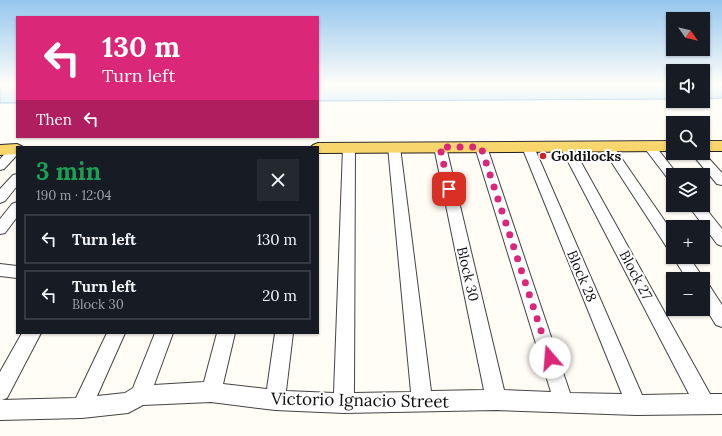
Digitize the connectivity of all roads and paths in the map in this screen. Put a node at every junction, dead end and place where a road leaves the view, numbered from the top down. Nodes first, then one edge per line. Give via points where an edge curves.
1 (566, 146) junction
2 (607, 146) junction
3 (649, 146) junction
4 (666, 146) edge
5 (710, 146) edge
6 (722, 146) edge
7 (394, 147) junction
8 (440, 147) junction
9 (481, 147) junction
10 (528, 147) junction
11 (319, 148) edge
12 (349, 148) junction
13 (0, 150) edge
14 (16, 150) edge
15 (703, 160) edge
16 (0, 166) edge
17 (666, 168) edge
18 (16, 179) edge
19 (722, 181) edge
20 (0, 198) edge
21 (16, 208) edge
22 (700, 212) edge
23 (0, 229) edge
24 (666, 234) edge
25 (722, 240) edge
26 (0, 270) edge
27 (16, 272) edge
28 (710, 301) edge
29 (722, 319) edge
30 (31, 334) edge
31 (116, 334) edge
32 (164, 334) edge
33 (226, 334) edge
34 (284, 334) edge
35 (0, 391) edge
36 (211, 392) junction
37 (140, 395) junction
38 (275, 400) junction
39 (496, 400) junction
40 (422, 402) junction
41 (564, 403) junction
42 (344, 404) junction
43 (714, 404) edge
44 (636, 405) junction
45 (82, 408) junction
46 (0, 410) edge

1 - 2 main road
1 - 10 main road
1 - 43 street, Block 27
2 - 3 main road
2 - 24 street
3 - 4 main road
3 - 17 street
5 - 6 main road
7 - 8 main road
7 - 12 main road
7 - 40 street
8 - 9 main road
8 - 39 street, Block 30
9 - 10 main road
9 - 41 street
10 - 44 street, Block 28
11 - 12 main road
12 - 42 street
13 - 14 main road
14 - 16 street
15 - 19 street
18 - 20 street
21 - 23 street
22 - 25 street
26 - 27 street
28 - 29 street
30 - 35 street
31 - 45 street
32 - 37 street
33 - 36 street
34 - 38 street
36 - 37 street, Victorio Ignacio Street
36 - 38 street, Victorio Ignacio Street
37 - 45 street, Victorio Ignacio Street via 128,403
38 - 42 street, Victorio Ignacio Street
39 - 40 street, Victorio Ignacio Street
39 - 41 street, Victorio Ignacio Street
40 - 42 street, Victorio Ignacio Street
41 - 44 street, Victorio Ignacio Street
43 - 44 street, Victorio Ignacio Street
45 - 46 street, Victorio Ignacio Street

